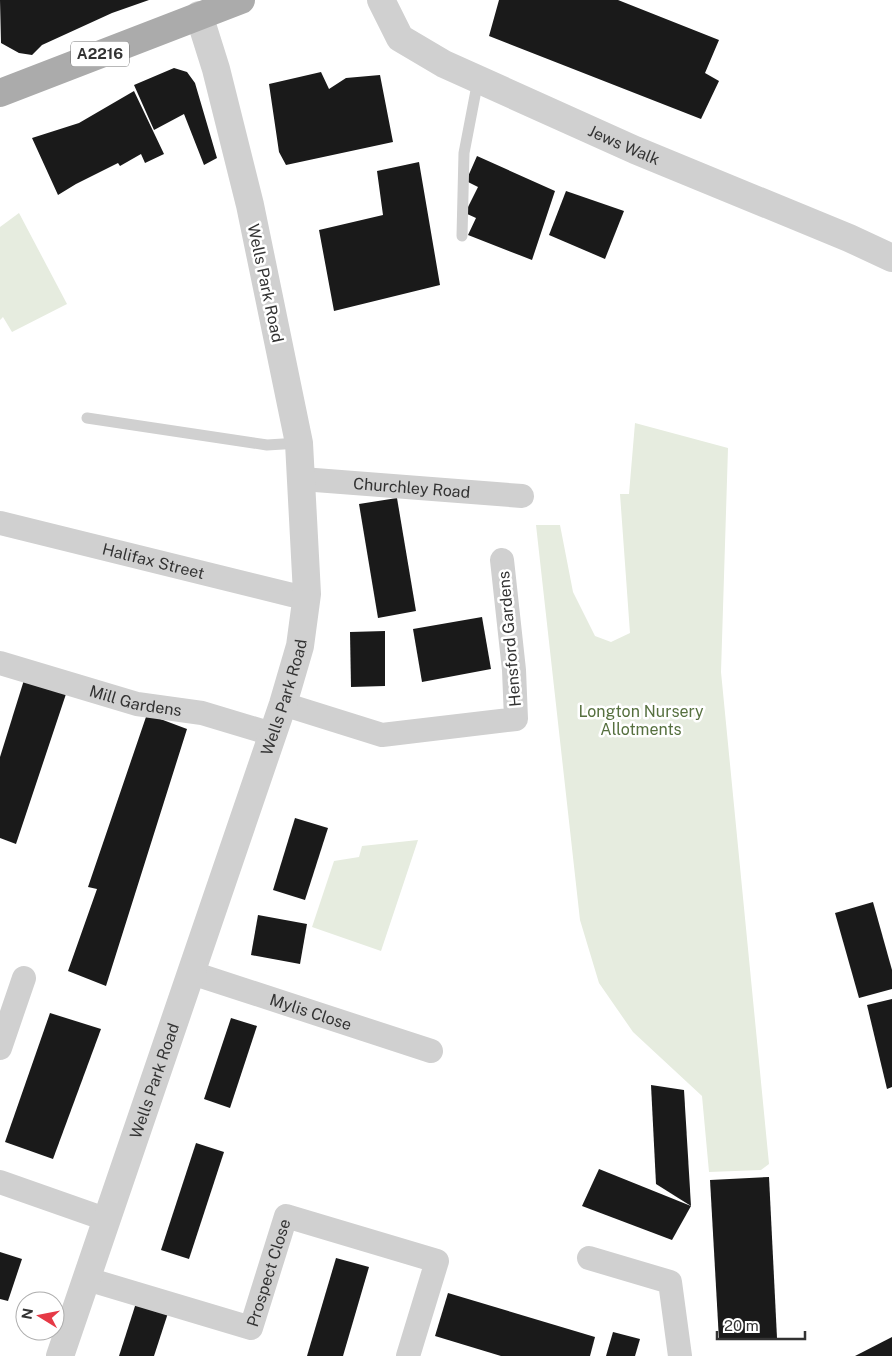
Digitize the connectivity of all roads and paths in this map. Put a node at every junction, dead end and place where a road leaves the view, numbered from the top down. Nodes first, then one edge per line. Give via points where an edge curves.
1 (241, 0) edge
2 (381, 0) edge
3 (199, 15) junction
4 (478, 80) junction
5 (0, 93) edge
6 (462, 236) dead end
7 (892, 258) edge
8 (87, 418) dead end
9 (299, 443) junction
10 (302, 479) junction
11 (522, 496) dead end
12 (0, 522) edge
13 (502, 560) dead end
14 (307, 594) junction
15 (0, 663) edge
16 (283, 704) junction
17 (272, 734) junction
18 (192, 973) junction
19 (24, 978) dead end
20 (0, 1048) edge
21 (431, 1050) dead end
22 (0, 1182) edge
23 (108, 1220) junction
24 (589, 1258) dead end
25 (87, 1279) junction
26 (60, 1356) edge
27 (408, 1356) edge
28 (680, 1356) edge

1 - 3 main road, A2216
2 - 4 street, Jews Walk via 400,38
3 - 5 main road, A2216
3 - 9 street, Wells Park Road via 250,205
4 - 6 lane via 464,153
4 - 7 street, Jews Walk
8 - 9 lane via 267,445
9 - 10 street, Wells Park Road
10 - 11 street, Churchley Road
10 - 14 street, Wells Park Road
12 - 14 street, Halifax Street via 292,595
13 - 16 street, Hensford Gardens via 516,719 382,735
14 - 16 street, Wells Park Road via 300,646
15 - 17 street, Mill Gardens via 137,704 202,713
16 - 17 street, Wells Park Road
17 - 18 street, Wells Park Road
18 - 21 street, Mylis Close
18 - 23 street, Wells Park Road
19 - 20 street
22 - 23 street
23 - 25 street, Wells Park Road
24 - 28 street via 670,1282
25 - 26 street, Wells Park Road
25 - 27 street, Prospect Close via 251,1328 286,1216 437,1261

